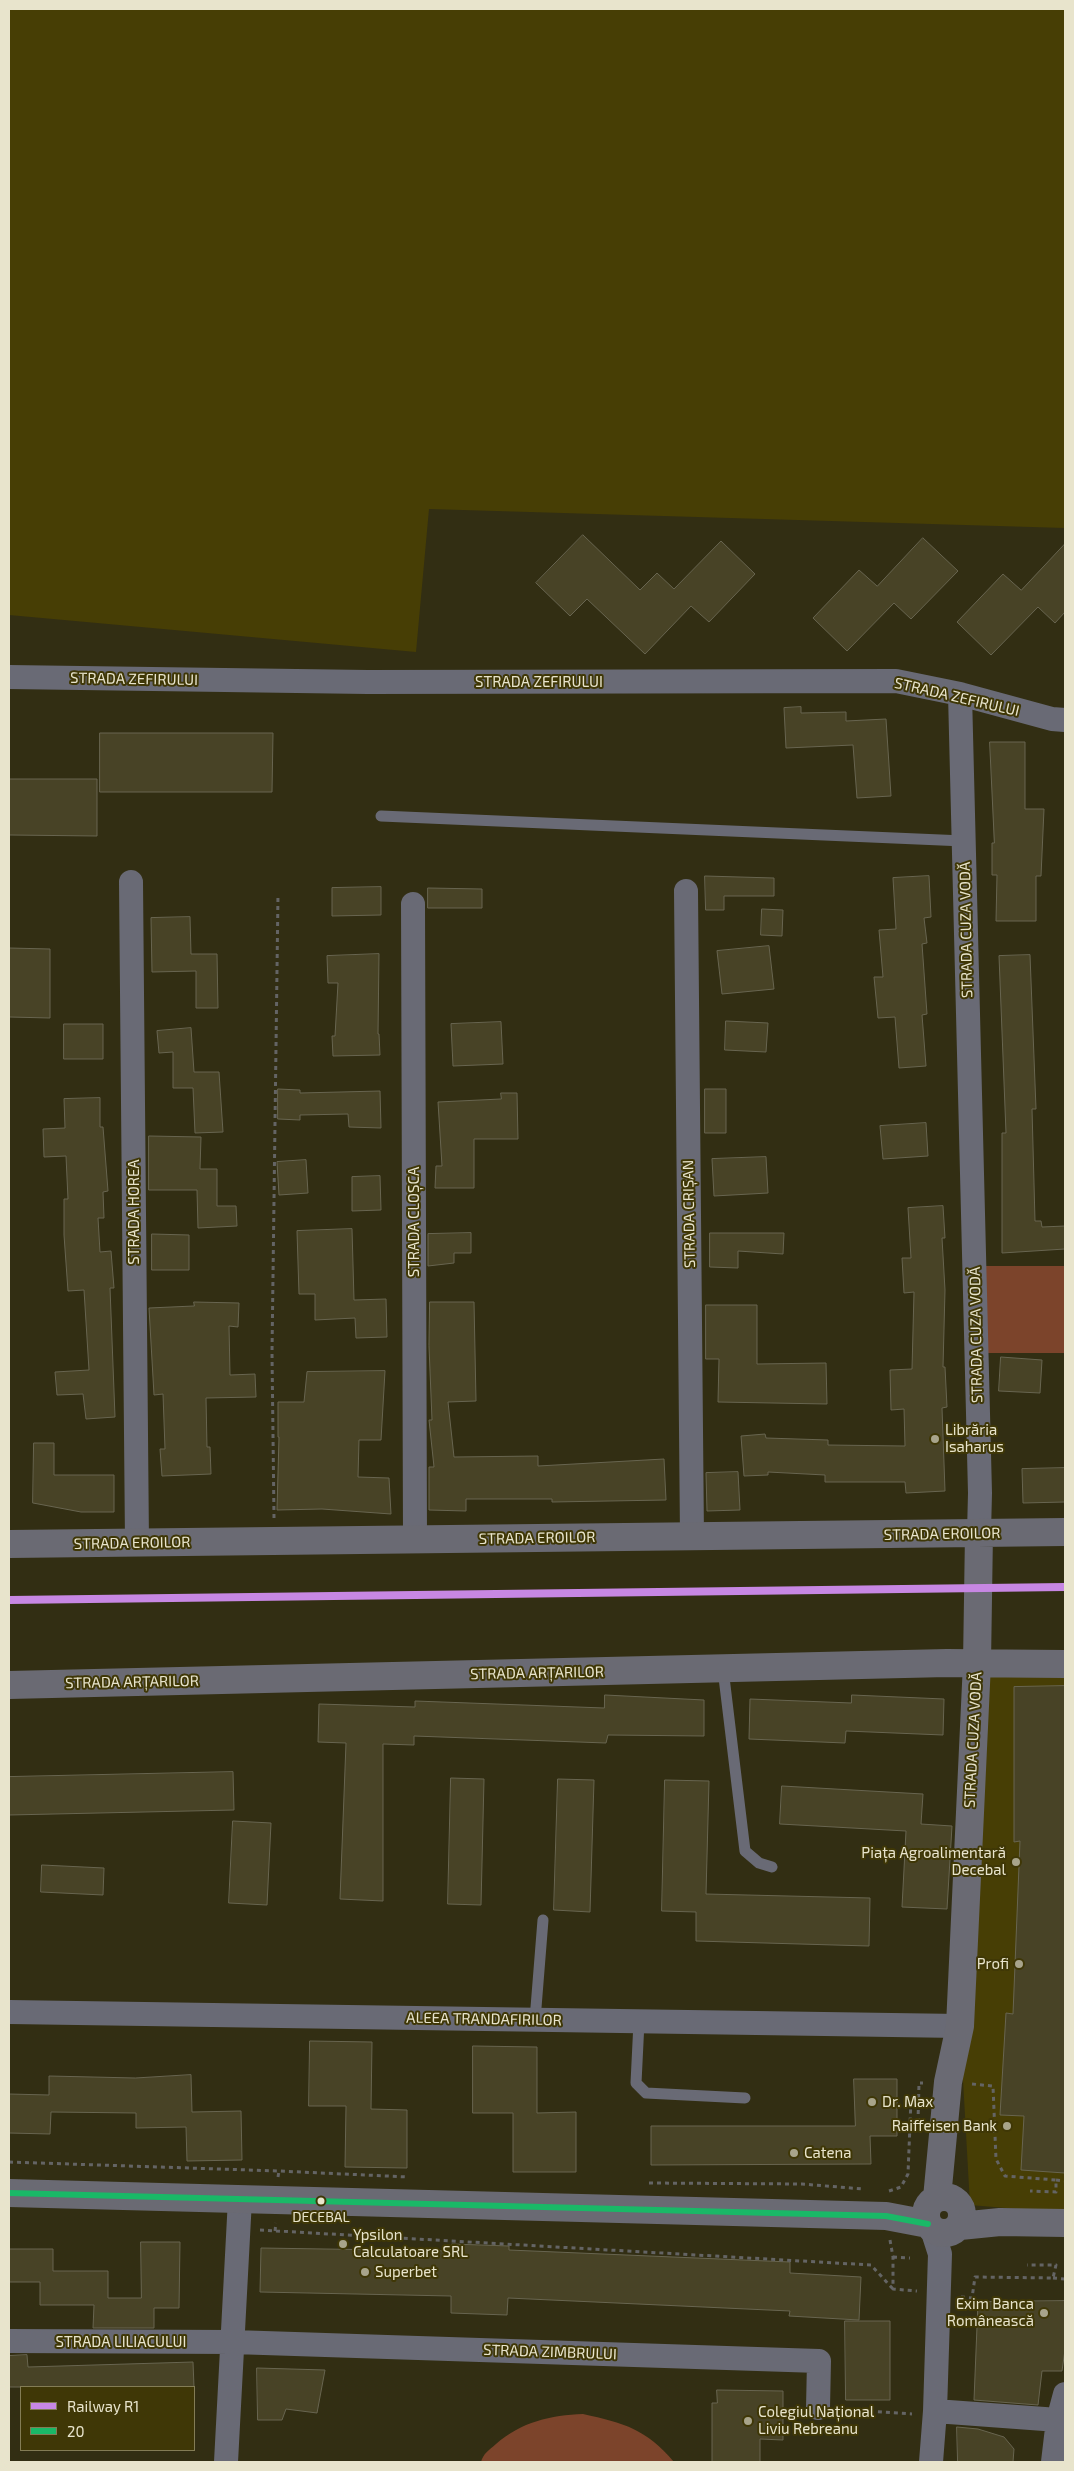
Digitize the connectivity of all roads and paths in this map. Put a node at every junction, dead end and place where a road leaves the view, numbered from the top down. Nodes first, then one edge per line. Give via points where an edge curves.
1 (9, 677) edge
2 (960, 694) junction
3 (1065, 720) edge
4 (382, 816) dead end
5 (964, 841) junction
6 (131, 882) dead end
7 (686, 891) dead end
8 (278, 894) dead end
9 (413, 904) dead end
10 (1065, 1532) edge
11 (979, 1533) junction
12 (692, 1537) junction
13 (415, 1540) junction
14 (274, 1541) junction
15 (137, 1543) junction
16 (9, 1544) edge
17 (977, 1663) junction
18 (1065, 1664) edge
19 (723, 1669) junction
20 (9, 1685) edge
21 (772, 1866) dead end
22 (543, 1920) dead end
23 (9, 2012) edge
24 (534, 2020) junction
25 (639, 2022) junction
26 (959, 2031) junction
27 (960, 2082) junction
28 (745, 2098) dead end
29 (918, 2099) dead end
30 (9, 2162) edge
31 (278, 2171) junction
32 (415, 2177) dead end
33 (1056, 2180) junction
34 (1065, 2181) edge
35 (643, 2183) dead end
36 (869, 2190) dead end
37 (1030, 2191) dead end
38 (9, 2193) edge
39 (240, 2199) junction
40 (277, 2199) junction
41 (882, 2203) junction
42 (943, 2220) junction
43 (1065, 2223) edge
44 (237, 2229) junction
45 (910, 2258) dead end
46 (1027, 2265) dead end
47 (1053, 2278) junction
48 (1065, 2279) edge
49 (892, 2289) junction
50 (938, 2293) junction
51 (9, 2341) edge
52 (233, 2342) junction
53 (1065, 2394) edge
54 (818, 2408) joint
55 (935, 2413) junction
56 (1058, 2420) junction
57 (226, 2462) edge
58 (931, 2462) edge
59 (1053, 2462) edge

1 - 2 street, STRADA ZEFIRULUI via 368,682 896,681
2 - 3 street, STRADA ZEFIRULUI
2 - 5 street, STRADA CUZA VODĂ
4 - 5 lane
5 - 11 street, STRADA CUZA VODĂ
6 - 15 street, STRADA HOREA
7 - 12 street, STRADA CRIȘAN
8 - 14 path via 272,1353
9 - 13 street, STRADA CLOȘCA
10 - 11 street, STRADA EROILOR
11 - 12 street, STRADA EROILOR
11 - 17 street, STRADA CUZA VODĂ
12 - 13 street, STRADA EROILOR
13 - 14 street, STRADA EROILOR
14 - 15 street, STRADA EROILOR
15 - 16 street, STRADA EROILOR
17 - 18 street, STRADA ARȚARILOR
17 - 19 street, STRADA ARȚARILOR
17 - 26 street, STRADA CUZA VODĂ
19 - 20 street, STRADA ARȚARILOR
19 - 21 lane via 745,1851 760,1863
22 - 24 lane
23 - 24 street, ALEEA TRANDAFIRILOR
24 - 25 street, ALEEA TRANDAFIRILOR
25 - 26 street, ALEEA TRANDAFIRILOR
25 - 28 lane via 636,2083 646,2093
26 - 27 street, STRADA CUZA VODĂ
26 - 42 street, STRADA CUZA VODĂ via 948,2082
27 - 33 path via 993,2086 996,2159 1005,2176
27 - 42 street, STRADA CUZA VODĂ
29 - 41 path via 911,2099 908,2174 901,2187 889,2191
30 - 31 path
31 - 32 path
31 - 40 path
33 - 34 path
33 - 37 path via 1056,2192
35 - 36 path via 802,2184
38 - 39 street
39 - 40 street
39 - 44 street
40 - 41 street
41 - 42 street
42 - 43 street
42 - 50 street
44 - 49 path via 871,2266
44 - 52 street
45 - 49 path via 893,2257
46 - 47 path via 1056,2265
47 - 48 path
47 - 50 path via 975,2277 972,2298
49 - 50 path
50 - 55 street
51 - 52 street, STRADA LILIACULUI
52 - 54 street, STRADA ZIMBRULUI via 819,2360
52 - 57 street
53 - 56 street
54 - 55 path
55 - 56 street
55 - 58 street
56 - 59 street

